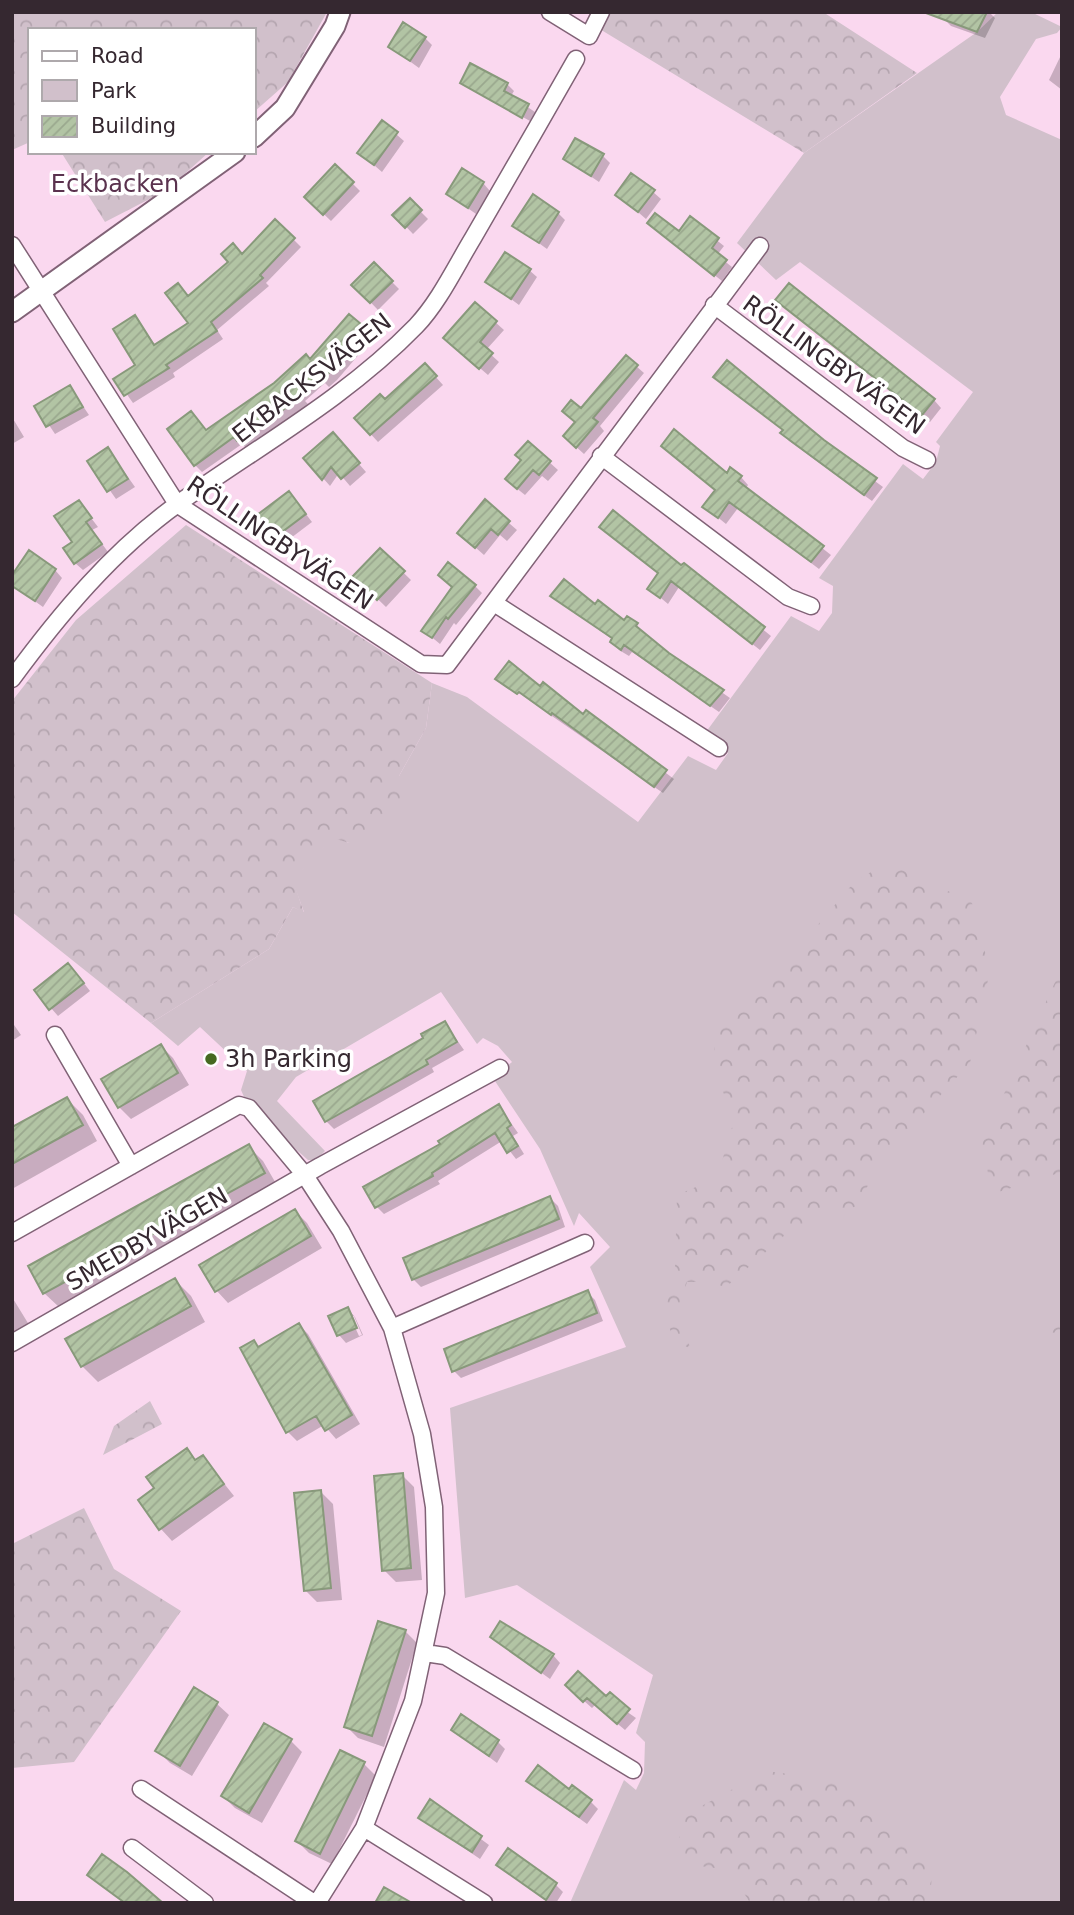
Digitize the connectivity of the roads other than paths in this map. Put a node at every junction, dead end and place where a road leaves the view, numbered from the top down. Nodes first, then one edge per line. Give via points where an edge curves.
1 (340, 12) edge
2 (550, 12) edge
3 (601, 12) edge
4 (576, 59) dead end
5 (256, 135) edge
6 (232, 154) edge
7 (12, 245) edge
8 (760, 246) dead end
9 (44, 291) junction
10 (714, 305) junction
11 (12, 312) edge
12 (601, 456) junction
13 (928, 460) dead end
14 (177, 505) junction
15 (494, 603) junction
16 (811, 606) dead end
17 (12, 679) edge
18 (719, 748) dead end
19 (55, 1035) dead end
20 (500, 1068) dead end
21 (131, 1166) junction
22 (304, 1174) junction
23 (12, 1233) edge
24 (585, 1243) dead end
25 (393, 1328) junction
26 (12, 1343) edge
27 (425, 1653) junction
28 (634, 1770) dead end
29 (141, 1790) dead end
30 (364, 1828) junction
31 (132, 1847) dead end
32 (205, 1903) edge
33 (316, 1903) edge
34 (484, 1903) edge

1 - 5 street via 285,107
2 - 3 street via 589,36
4 - 14 street, EKBACKSVÄGEN via 417,325 275,440
6 - 9 street
7 - 9 street, RÖLLINGBYVÄGEN
8 - 10 street, RÖLLINGBYVÄGEN
9 - 11 street
9 - 14 street, RÖLLINGBYVÄGEN via 50,309
10 - 12 street, RÖLLINGBYVÄGEN
10 - 13 street, RÖLLINGBYVÄGEN via 904,448
12 - 15 street, RÖLLINGBYVÄGEN
12 - 16 street via 788,597
14 - 15 street, RÖLLINGBYVÄGEN via 421,664 447,665
14 - 17 street, EKBACKSVÄGEN via 97,575
15 - 18 street
19 - 21 street
20 - 22 street, SMEDBYVÄGEN
21 - 22 street via 239,1105 248,1108
21 - 23 street
22 - 25 street via 341,1231
22 - 26 street, SMEDBYVÄGEN
24 - 25 street
25 - 27 street via 422,1434 434,1507 436,1593
27 - 28 street via 445,1656
27 - 30 street via 413,1702
29 - 33 street
30 - 33 street
30 - 34 street
31 - 32 street

